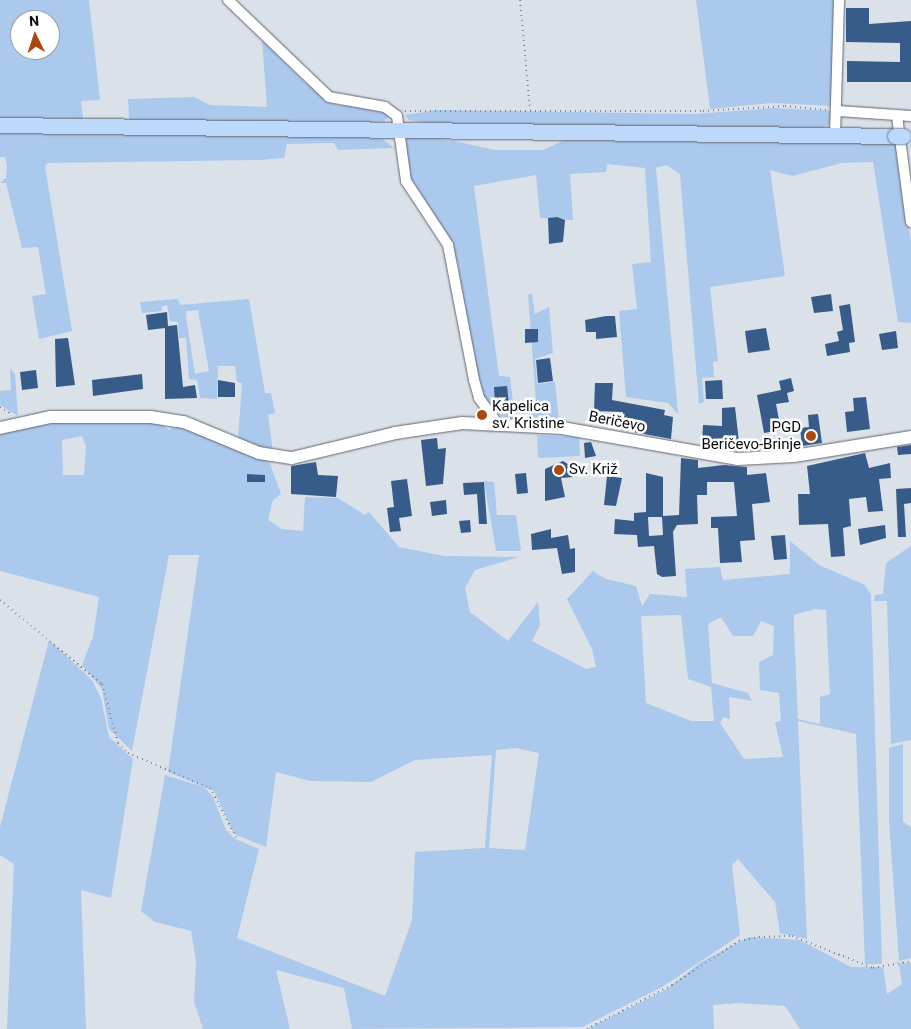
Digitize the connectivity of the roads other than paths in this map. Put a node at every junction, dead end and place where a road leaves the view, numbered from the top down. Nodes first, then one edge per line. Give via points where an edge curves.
1 (228, 0) edge
2 (839, 0) edge
3 (838, 111) junction
4 (897, 116) junction
5 (911, 116) edge
6 (0, 125) edge
7 (399, 131) junction
8 (835, 136) junction
9 (903, 136) edge
10 (911, 222) edge
11 (497, 423) junction
12 (0, 428) edge
13 (911, 437) edge

1 - 7 street via 329,97 385,107 397,116
2 - 3 street
3 - 4 street
3 - 8 street
4 - 5 street
4 - 10 street
6 - 7 main road
7 - 8 main road
7 - 11 street via 406,181 443,234 455,264 474,380 479,398
8 - 9 main road
11 - 12 street, Beričevo via 421,427 292,458 259,453 207,430 151,418 50,417
11 - 13 street, Beričevo via 586,432 738,460 794,456

